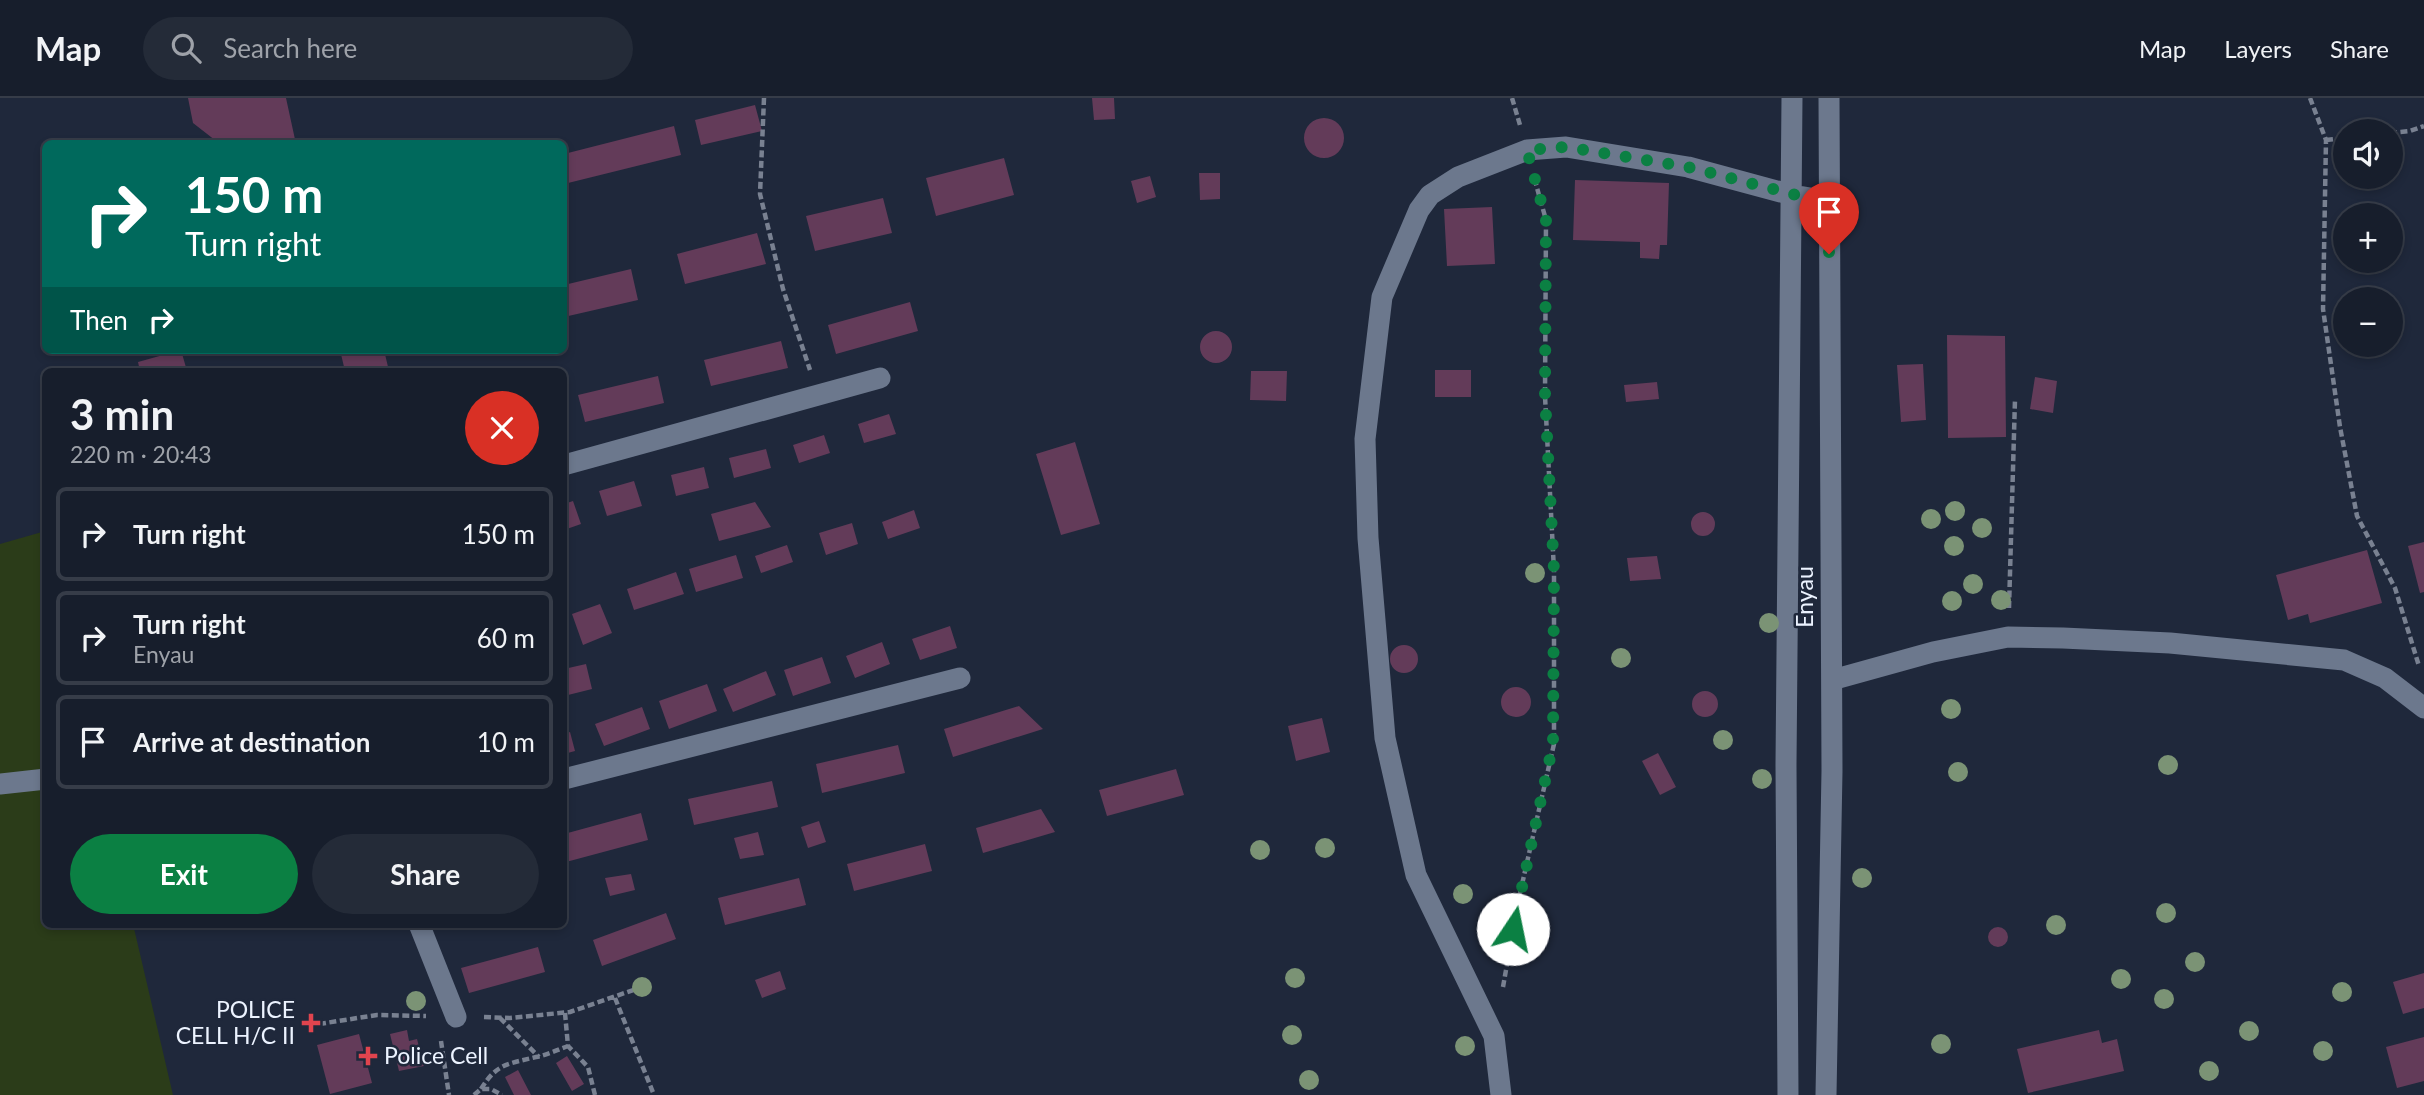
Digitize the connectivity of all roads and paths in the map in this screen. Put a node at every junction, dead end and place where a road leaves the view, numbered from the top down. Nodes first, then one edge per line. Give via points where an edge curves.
1 (764, 98) edge
2 (1512, 98) edge
3 (1793, 98) edge
4 (1829, 98) edge
5 (2311, 98) edge
6 (2424, 126) edge
7 (2403, 132) edge
8 (2333, 139) edge
9 (2326, 140) junction
10 (1527, 150) junction
11 (1792, 194) junction
12 (1829, 201) junction
13 (880, 379) dead end
14 (819, 396) junction
15 (2015, 399) dead end
16 (567, 464) edge
17 (2008, 637) junction
18 (2420, 671) dead end
19 (960, 678) dead end
20 (1832, 680) junction
21 (2424, 708) edge
22 (567, 778) edge
23 (42, 779) edge
24 (0, 784) edge
25 (421, 928) edge
26 (615, 998) dead end
27 (565, 1013) dead end
28 (456, 1017) dead end
29 (500, 1018) dead end
30 (1494, 1036) junction
31 (441, 1038) dead end
32 (568, 1046) junction
33 (539, 1057) junction
34 (481, 1089) junction
35 (449, 1095) edge
36 (474, 1095) edge
37 (502, 1095) edge
38 (595, 1095) edge
39 (654, 1095) edge
40 (1501, 1095) edge
41 (1788, 1095) edge
42 (1826, 1095) edge

1 - 14 path via 760,194 783,289
2 - 10 path
3 - 11 street, Enyau
4 - 12 street, Enyau
5 - 9 path
6 - 7 path
8 - 9 path
9 - 18 path via 2323,309 2340,427 2357,516 2395,588
10 - 11 street via 1566,147 1688,167
10 - 30 path via 1546,220 1553,744
10 - 30 street via 1458,177 1430,195 1419,211 1382,297 1365,439 1368,538 1385,738 1416,875
11 - 12 street
11 - 41 street, Enyau
12 - 20 street, Enyau
13 - 14 street
14 - 16 street
15 - 17 path
17 - 20 street
17 - 21 street via 2170,643 2344,660 2385,678
19 - 22 street
20 - 42 street, Enyau
23 - 24 street
25 - 28 street
26 - 39 path
27 - 32 path
29 - 33 path
30 - 40 street
31 - 35 path
32 - 33 path
32 - 38 path via 588,1067
33 - 34 path via 506,1064 491,1073
34 - 36 path
34 - 37 path

